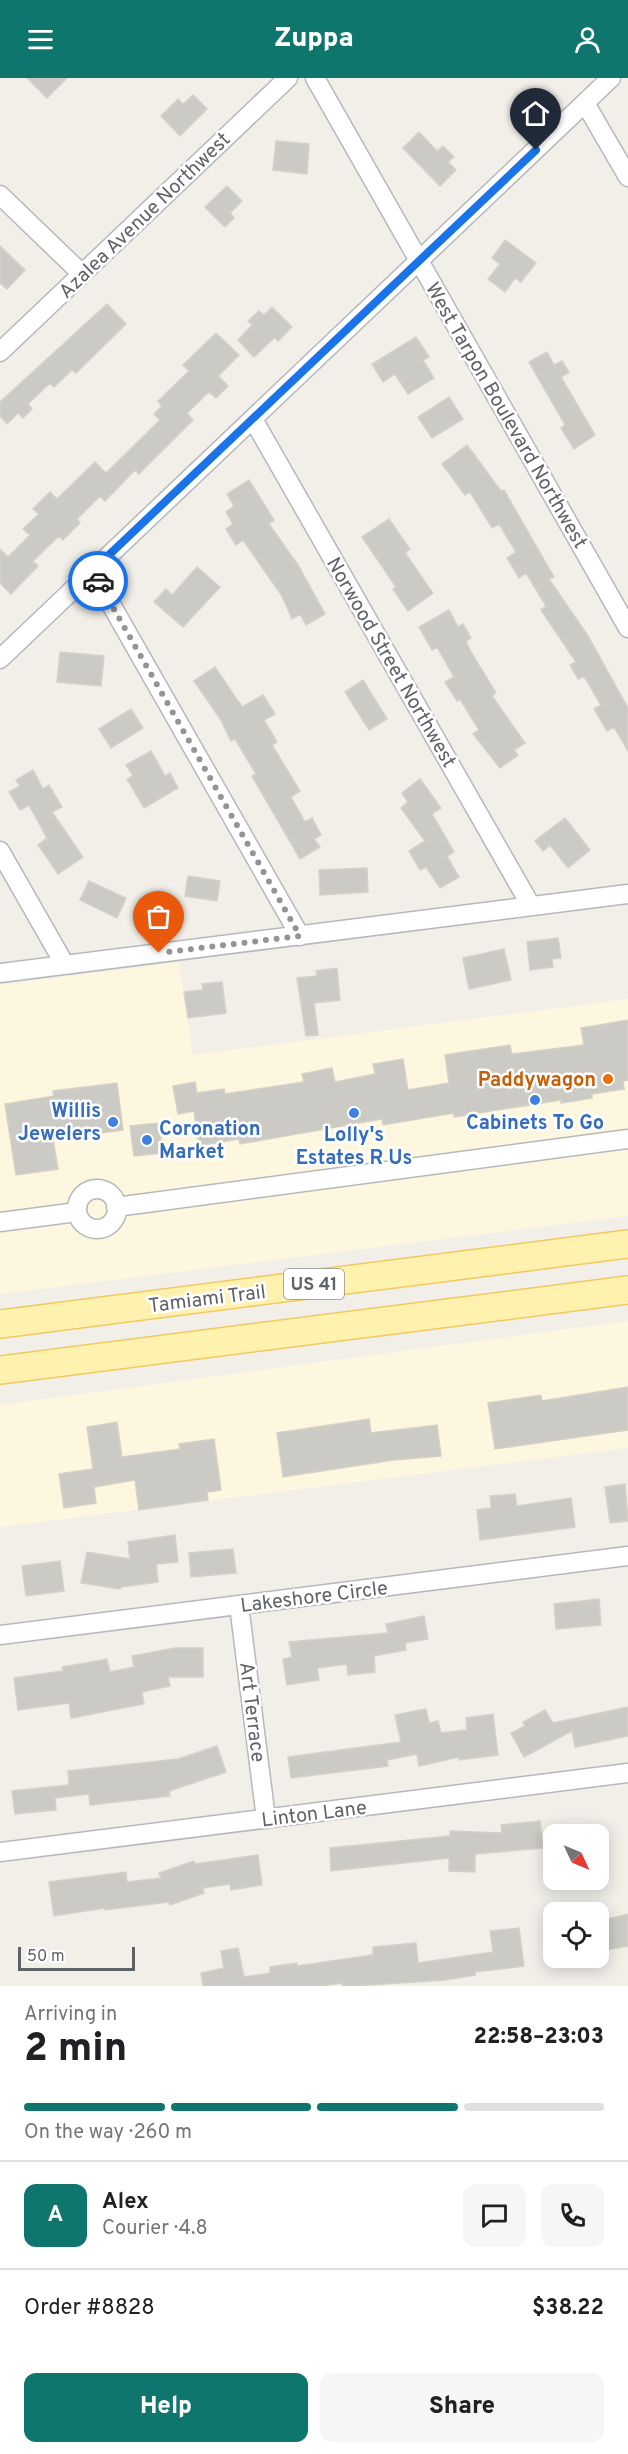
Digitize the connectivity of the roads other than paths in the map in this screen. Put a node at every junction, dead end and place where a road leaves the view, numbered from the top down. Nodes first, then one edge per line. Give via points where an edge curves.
1 (288, 78) edge
2 (315, 78) edge
3 (611, 78) edge
4 (585, 103) junction
5 (628, 177) edge
6 (0, 195) edge
7 (419, 261) junction
8 (82, 274) junction
9 (0, 352) edge
10 (253, 419) junction
11 (92, 571) junction
12 (628, 628) edge
13 (0, 659) edge
14 (0, 851) edge
15 (628, 894) edge
16 (531, 906) junction
17 (300, 936) junction
18 (65, 965) junction
19 (0, 973) edge
20 (628, 1139) edge
21 (116, 1208) junction
22 (77, 1212) junction
23 (0, 1222) edge
24 (628, 1244) edge
25 (628, 1290) edge
26 (40, 1319) junction
27 (0, 1324) edge
28 (0, 1343) edge
29 (0, 1370) edge
30 (628, 1556) edge
31 (239, 1605) junction
32 (0, 1635) edge
33 (628, 1773) edge
34 (266, 1819) junction
35 (0, 1852) edge

1 - 8 street, Azalea Avenue Northwest
2 - 7 street, West Tarpon Boulevard Northwest
3 - 4 street
4 - 5 street
4 - 7 street
6 - 8 street
7 - 10 street
7 - 12 street, West Tarpon Boulevard Northwest
8 - 9 street, Azalea Avenue Northwest
10 - 11 street
10 - 16 street, Norwood Street Northwest
11 - 13 street
11 - 17 street
14 - 18 street
15 - 16 street
16 - 17 street
17 - 18 street
18 - 19 street
20 - 21 street
21 - 22 street via 111,1223 99,1228 86,1225
21 - 22 street via 110,1194 92,1190 81,1196
22 - 23 street
24 - 26 main road, Tamiami Trail / US 41
25 - 29 main road, US 41
26 - 27 main road, Tamiami Trail / US 41
26 - 28 main road
30 - 31 street, Lakeshore Circle
31 - 32 street, Lakeshore Circle
31 - 34 street, Art Terrace
33 - 34 street, Linton Lane
34 - 35 street, Linton Lane

